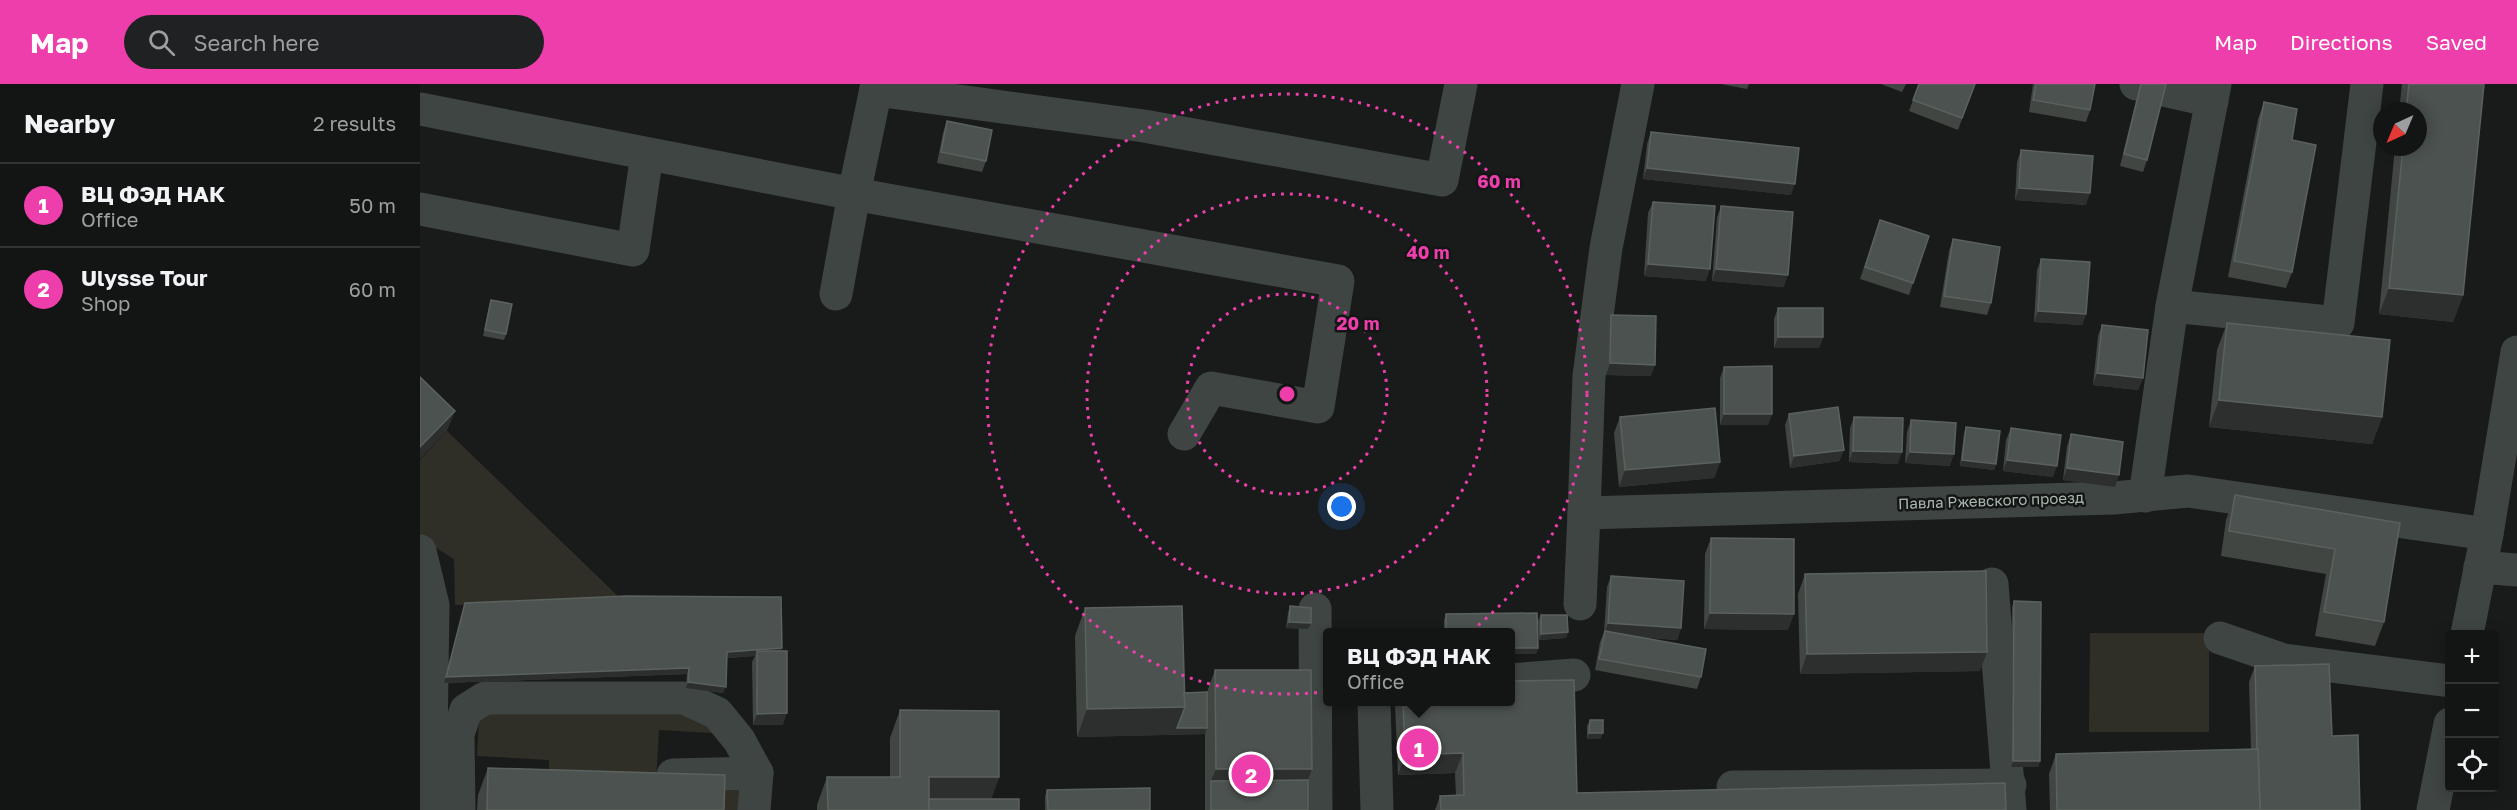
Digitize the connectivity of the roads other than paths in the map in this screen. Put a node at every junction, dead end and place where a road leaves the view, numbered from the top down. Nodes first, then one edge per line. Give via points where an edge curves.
1 (1461, 84) edge
2 (1638, 84) edge
3 (2136, 84) edge
4 (2367, 84) edge
5 (877, 87) edge
6 (2213, 93) edge
7 (420, 111) edge
8 (647, 154) junction
9 (854, 194) junction
10 (420, 209) edge
11 (836, 294) dead end
12 (2172, 306) junction
13 (2517, 352) edge
14 (1184, 434) dead end
15 (2506, 490) edge
16 (2145, 496) junction
17 (1584, 513) junction
18 (2487, 534) junction
19 (420, 551) edge
20 (2480, 567) junction
21 (2517, 570) edge
22 (1992, 584) dead end
23 (1580, 604) dead end
24 (1315, 609) dead end
25 (2468, 630) edge
26 (426, 638) edge
27 (2220, 638) dead end
28 (1575, 675) dead end
29 (1515, 680) edge
30 (2445, 680) edge
31 (1374, 706) edge
32 (2447, 738) edge
33 (757, 773) junction
34 (493, 774) edge
35 (673, 775) edge
36 (458, 776) junction
37 (1733, 787) edge
38 (2010, 797) edge
39 (430, 810) edge
40 (459, 810) edge
41 (754, 810) edge
42 (1316, 810) edge
43 (1377, 810) edge
44 (2433, 810) edge

1 - 5 street via 1442,180 1144,126
2 - 17 street via 1606,248 1589,376
3 - 6 street
4 - 12 street via 2338,323
5 - 9 street
6 - 12 street
7 - 8 street
8 - 9 street
8 - 10 street via 633,250
9 - 11 street
9 - 14 street via 1338,281 1318,407 1211,388
12 - 16 street
13 - 15 street
15 - 18 street
16 - 17 street, Павла Ржевского проезд
16 - 18 street, Павла Ржевского проезд via 2188,491
17 - 23 street
18 - 20 street
19 - 26 street via 433,605
20 - 21 street
20 - 25 street
22 - 38 street
24 - 42 street
26 - 39 street
27 - 30 street via 2284,660
28 - 29 street
31 - 43 street
32 - 44 street
33 - 35 street
33 - 36 street via 739,740 717,714 684,698 485,698 466,710 458,734
33 - 41 street
34 - 36 street
36 - 40 street
37 - 38 street

